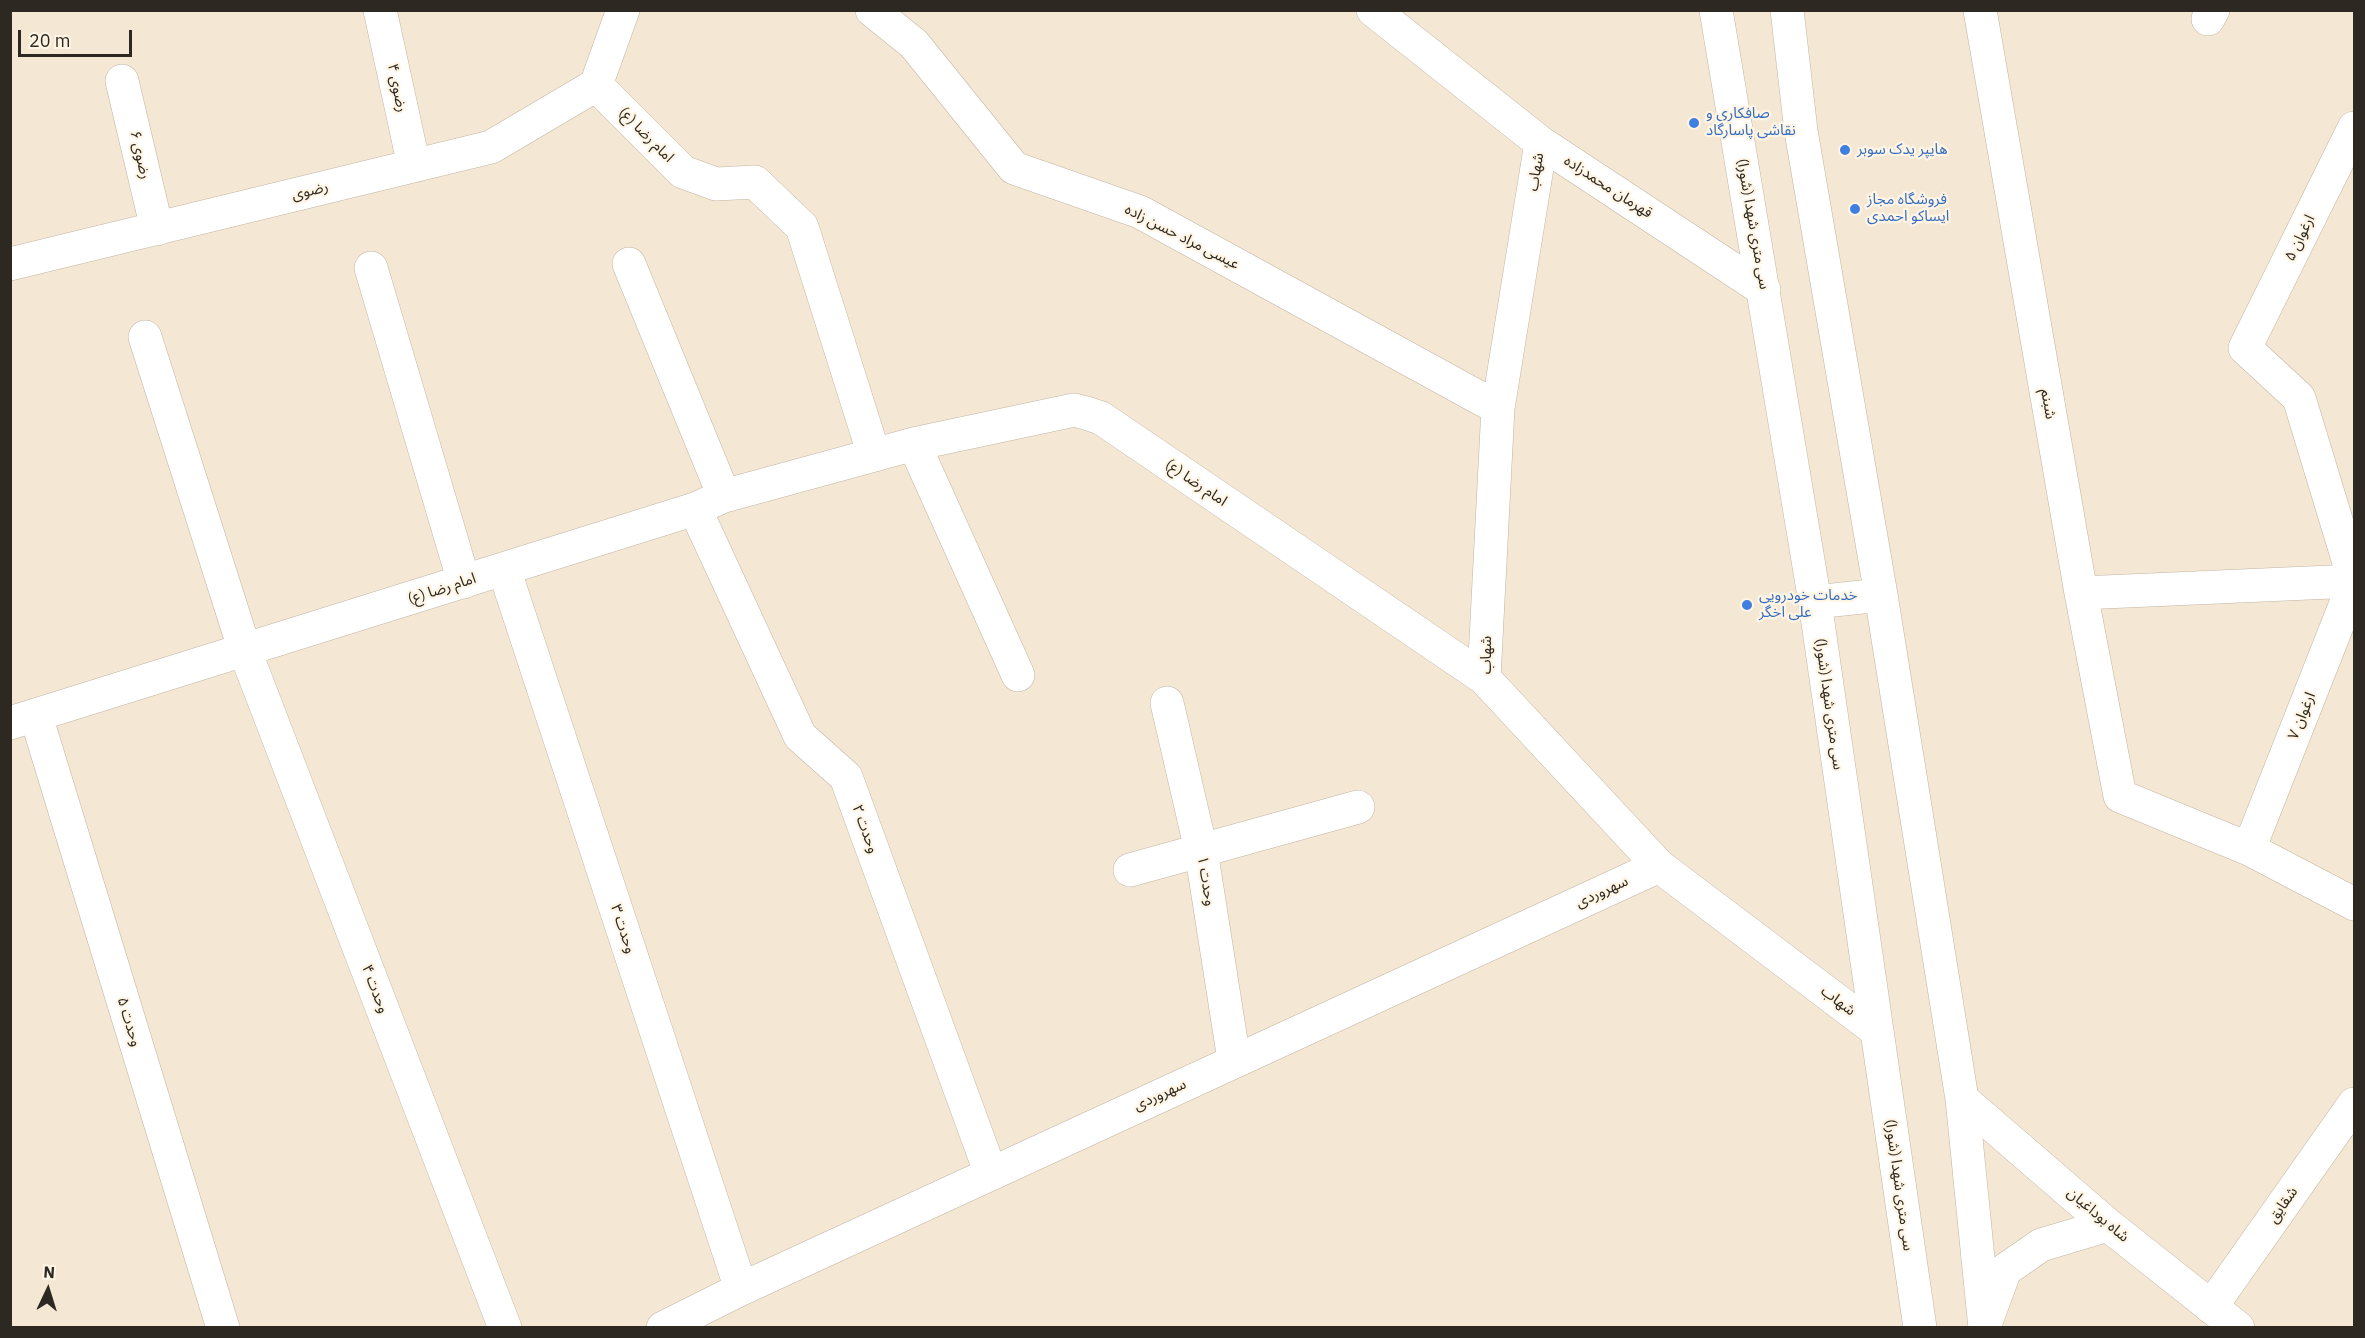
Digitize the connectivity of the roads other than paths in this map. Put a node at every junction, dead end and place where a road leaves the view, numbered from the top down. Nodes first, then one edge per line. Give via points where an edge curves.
1 (380, 10) edge
2 (623, 10) edge
3 (873, 10) edge
4 (1374, 10) edge
5 (1716, 10) edge
6 (1786, 10) edge
7 (1980, 10) edge
8 (122, 81) dead end
9 (596, 85) junction
10 (2355, 128) edge
11 (1540, 143) junction
12 (414, 166) junction
13 (157, 229) junction
14 (10, 264) edge
15 (629, 264) dead end
16 (371, 268) dead end
17 (1764, 290) junction
18 (144, 338) dead end
19 (1498, 408) junction
20 (914, 444) junction
21 (874, 455) junction
22 (724, 496) junction
23 (695, 509) junction
24 (504, 569) junction
25 (2355, 581) edge
26 (464, 582) junction
27 (2080, 593) junction
28 (1881, 595) junction
29 (1815, 602) junction
30 (245, 651) junction
31 (1018, 675) dead end
32 (1484, 678) junction
33 (1167, 703) dead end
34 (23, 720) edge
35 (1358, 807) dead end
36 (2249, 849) junction
37 (1201, 850) junction
38 (1659, 866) junction
39 (1130, 870) dead end
40 (2355, 904) edge
41 (1876, 1030) junction
42 (1234, 1060) junction
43 (1962, 1099) junction
44 (2355, 1104) edge
45 (991, 1174) junction
46 (2108, 1225) junction
47 (741, 1288) junction
48 (2211, 1307) junction
49 (1984, 1327) edge
50 (222, 1328) edge
51 (505, 1328) edge
52 (663, 1328) edge
53 (1920, 1328) edge
54 (2238, 1328) edge

1 - 12 street, رضوی ۴
2 - 9 street
3 - 19 street, عیسی مراد حسن زاده via 914,44 1014,168 1140,212
4 - 11 street, قهرمان محمدزاده
5 - 17 street, سی متری شهدا (شورا)
6 - 28 street via 1801,131
7 - 27 street, شبنم
8 - 13 street, رضوی ۶
9 - 12 street, رضوی via 491,147
9 - 21 street, امام رضا (ع) via 683,172 716,184 755,182 802,227
10 - 25 street, ارغوان ۵ via 2245,348 2299,398
11 - 17 street, قهرمان محمدزاده
11 - 19 street, شهاب
12 - 13 street, رضوی
13 - 14 street, رضوی
15 - 22 street
16 - 26 street
17 - 29 street, سی متری شهدا (شورا)
18 - 30 street, وحدت ۴
19 - 32 street, شهاب
20 - 21 street, امام رضا (ع)
20 - 31 street
20 - 32 street, امام رضا (ع) via 1074,410 1101,418
21 - 22 street, امام رضا (ع)
22 - 23 street, امام رضا (ع)
23 - 24 street, امام رضا (ع)
23 - 45 street, وحدت ۲ via 800,736 846,777
24 - 26 street, امام رضا (ع)
24 - 47 street, وحدت ۳
25 - 27 street
25 - 36 street, ارغوان ۷
26 - 30 street, امام رضا (ع)
27 - 36 street, شبنم via 2120,796
28 - 29 street
28 - 43 street
29 - 41 street, سی متری شهدا (شورا)
30 - 34 street, امام رضا (ع)
30 - 51 street, وحدت ۴
32 - 38 street, شهاب
33 - 37 street, وحدت ۱
34 - 50 street, وحدت ۵
35 - 37 street
36 - 40 street
37 - 39 street
37 - 42 street, وحدت ۱
38 - 41 street, شهاب
38 - 42 street, سهروردی
41 - 53 street, سی متری شهدا (شورا)
42 - 45 street, سهروردی
43 - 46 street, شاه بوداغیان
43 - 49 street
44 - 48 street, شقایق
45 - 47 street, سهروردی
46 - 48 street, شاه بوداغیان
46 - 49 street via 2041,1245 2005,1270
47 - 52 street, سهروردی
48 - 54 street, شاه بوداغیان

